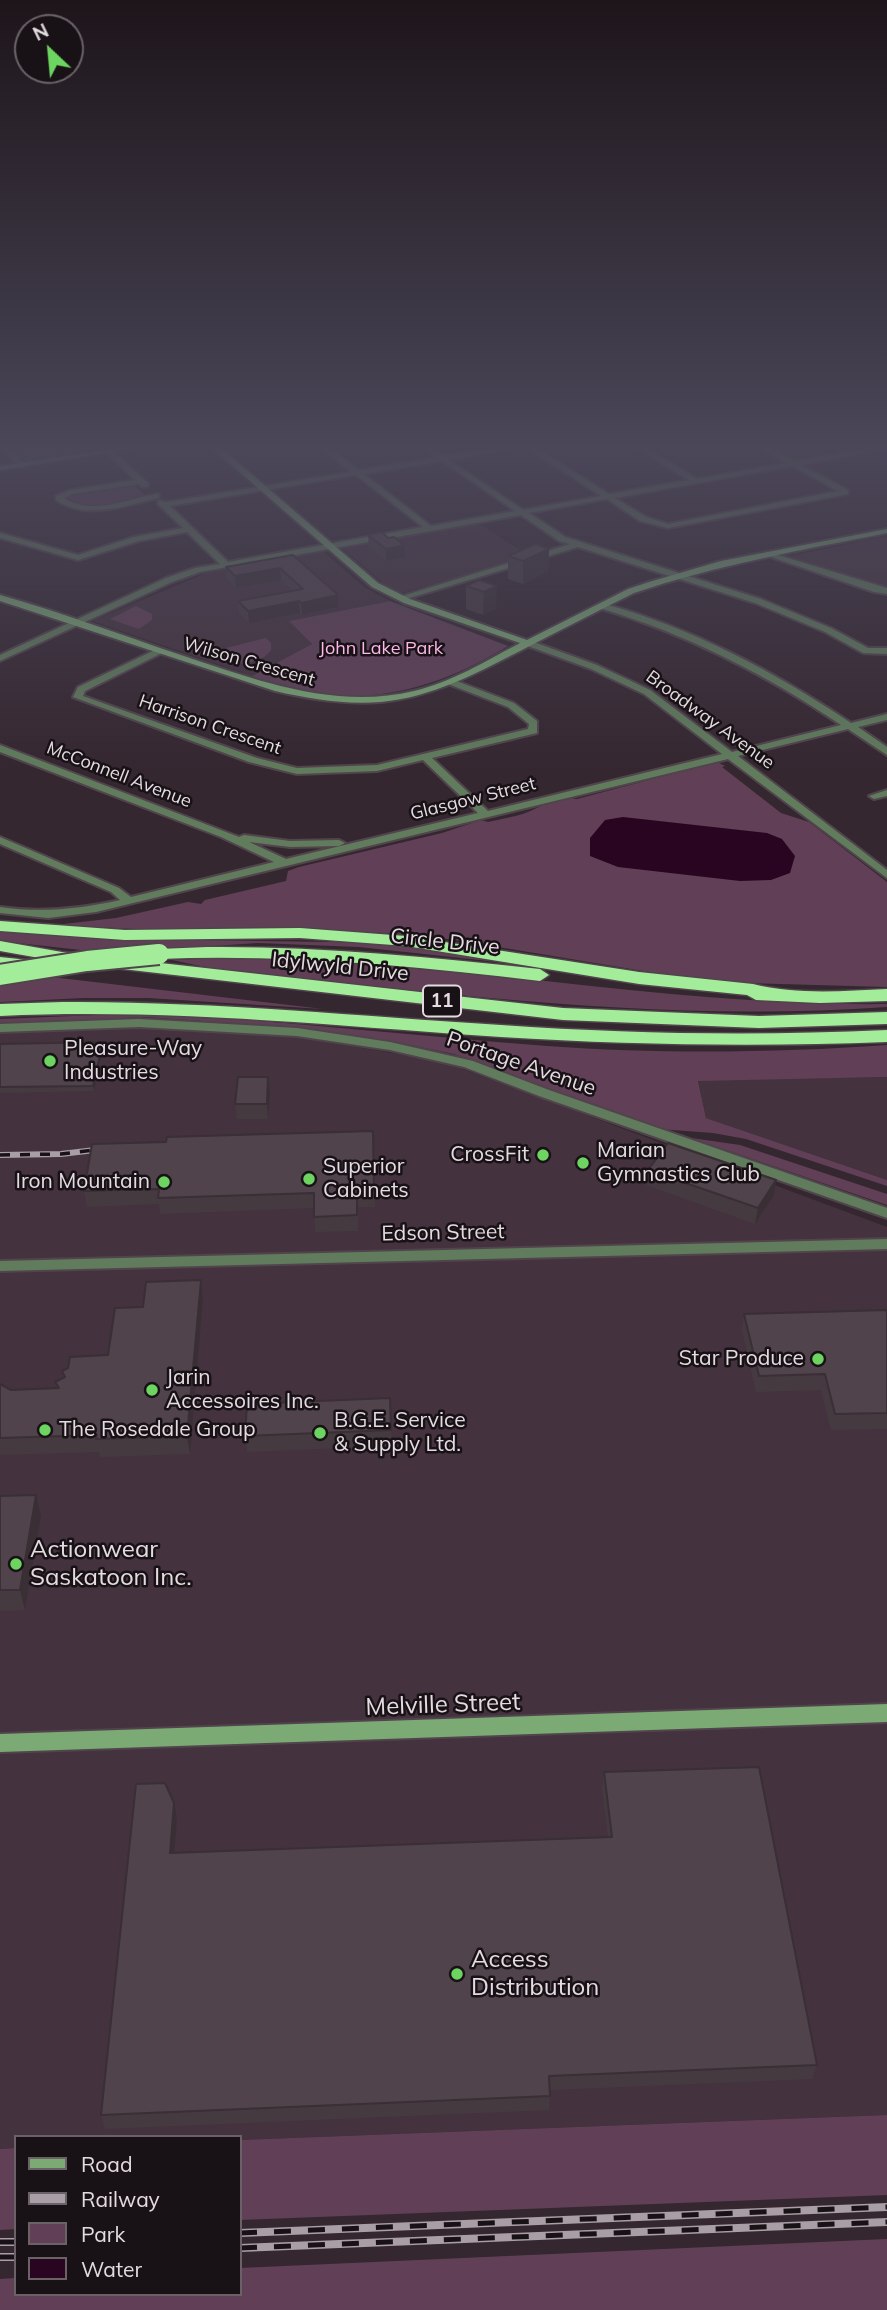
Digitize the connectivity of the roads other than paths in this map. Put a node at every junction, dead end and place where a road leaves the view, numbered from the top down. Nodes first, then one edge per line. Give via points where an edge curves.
1 (217, 556) edge
2 (276, 556) edge
3 (342, 556) edge
4 (540, 556) edge
5 (611, 556) edge
6 (763, 556) edge
7 (776, 556) edge
8 (226, 565) junction
9 (677, 576) junction
10 (887, 591) edge
11 (0, 598) edge
12 (400, 598) junction
13 (602, 606) junction
14 (76, 623) junction
15 (528, 643) junction
16 (159, 651) junction
17 (887, 651) edge
18 (0, 658) edge
19 (450, 682) junction
20 (887, 717) edge
21 (849, 726) junction
22 (0, 748) edge
23 (887, 752) edge
24 (729, 755) junction
25 (426, 758) junction
26 (887, 793) edge
27 (874, 796) dead end
28 (485, 814) junction
29 (225, 835) junction
30 (0, 840) edge
31 (379, 840) junction
32 (285, 863) junction
33 (887, 875) edge
34 (128, 900) junction
35 (0, 910) edge
36 (0, 926) edge
37 (0, 946) edge
38 (0, 962) edge
39 (0, 975) edge
40 (769, 995) junction
41 (887, 995) edge
42 (0, 1010) edge
43 (887, 1018) edge
44 (0, 1028) edge
45 (592, 1035) junction
46 (887, 1036) edge
47 (887, 1213) edge
48 (887, 1244) edge
49 (0, 1266) edge
50 (887, 1713) edge
51 (0, 1743) edge

1 - 8 street
2 - 8 street
3 - 12 street, Broadway Avenue
4 - 12 street
5 - 9 street
6 - 9 street, Wilson Crescent
7 - 10 street
8 - 14 street via 169,580
9 - 13 street, Wilson Crescent
9 - 17 street via 798,616 866,651
11 - 14 street, Wilson Crescent
12 - 15 street, Broadway Avenue
13 - 15 street, Wilson Crescent
13 - 21 street via 727,651
14 - 16 street, Wilson Crescent
14 - 18 street
15 - 19 street, Wilson Crescent
15 - 24 street, Broadway Avenue via 635,685
16 - 19 street, Wilson Crescent via 315,698 385,698
16 - 25 street, Harrison Crescent via 81,690 78,697 253,761 297,771 355,771
19 - 25 street, Harrison Crescent via 511,705 535,728 527,735
20 - 21 street, Glasgow Street
21 - 23 street
21 - 24 street, Glasgow Street
22 - 29 street, McConnell Avenue
24 - 28 street, Glasgow Street
24 - 33 street, Broadway Avenue
25 - 28 street
26 - 27 street
28 - 31 street, Glasgow Street
29 - 31 street, McConnell Avenue via 290,844
29 - 32 street, McConnell Avenue
30 - 34 street via 115,890
31 - 32 street, Glasgow Street
32 - 34 street, Glasgow Street
34 - 35 street, Glasgow Street via 67,914
36 - 40 highway via 125,935 300,933 406,941
37 - 43 highway, Idylwyld Drive / 11 via 201,974 563,1014 652,1020
38 - 45 highway, Idylwyld Drive / 11
39 - 40 highway, Circle Drive / 11, bridge via 87,961 236,951 323,954
40 - 41 highway, Circle Drive / 11
42 - 45 highway, 11 via 187,1007
44 - 47 street, Portage Avenue via 139,1023 297,1032 390,1045 468,1064
45 - 46 highway, 11 via 695,1040
48 - 49 street, Edson Street
50 - 51 street, Melville Street

